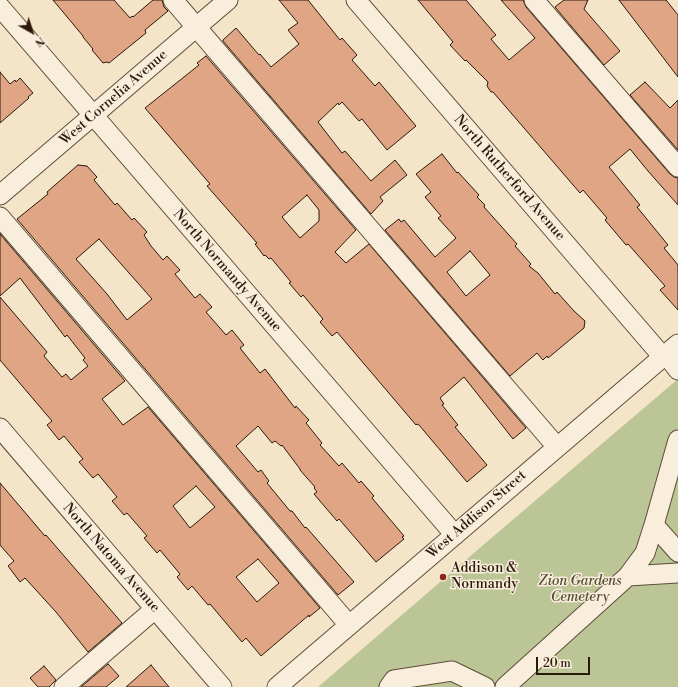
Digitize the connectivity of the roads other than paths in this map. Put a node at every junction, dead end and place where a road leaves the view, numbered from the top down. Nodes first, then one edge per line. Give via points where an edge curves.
1 (173, 0) edge
2 (228, 0) edge
3 (356, 0) edge
4 (534, 0) edge
5 (0, 7) edge
6 (197, 27) junction
7 (93, 115) junction
8 (678, 167) edge
9 (0, 196) edge
10 (0, 217) edge
11 (669, 352) edge
12 (678, 370) edge
13 (0, 428) edge
14 (678, 440) edge
15 (557, 447) junction
16 (654, 526) junction
17 (455, 535) junction
18 (678, 552) edge
19 (678, 573) edge
20 (628, 576) junction
21 (155, 609) junction
22 (349, 625) junction
23 (64, 687) edge
24 (222, 687) edge
25 (277, 687) edge
26 (389, 687) edge
27 (485, 687) edge
28 (505, 687) edge

1 - 6 street
2 - 6 street, West Cornelia Avenue
3 - 11 street, North Rutherford Avenue
4 - 8 street
5 - 7 street, North Normandy Avenue
6 - 7 street, West Cornelia Avenue
6 - 15 street
7 - 9 street, West Cornelia Avenue
7 - 17 street, North Normandy Avenue
10 - 22 street
11 - 12 street, North Rutherford Avenue
11 - 15 street, West Addison Street
13 - 21 street, North Natoma Avenue
14 - 16 street
15 - 17 street, West Addison Street
16 - 18 street
16 - 20 street via 644,553
17 - 22 street, West Addison Street
19 - 20 street
20 - 28 street
21 - 23 street
21 - 24 street, North Natoma Avenue
22 - 25 street, West Addison Street
26 - 27 street via 394,680 452,671

